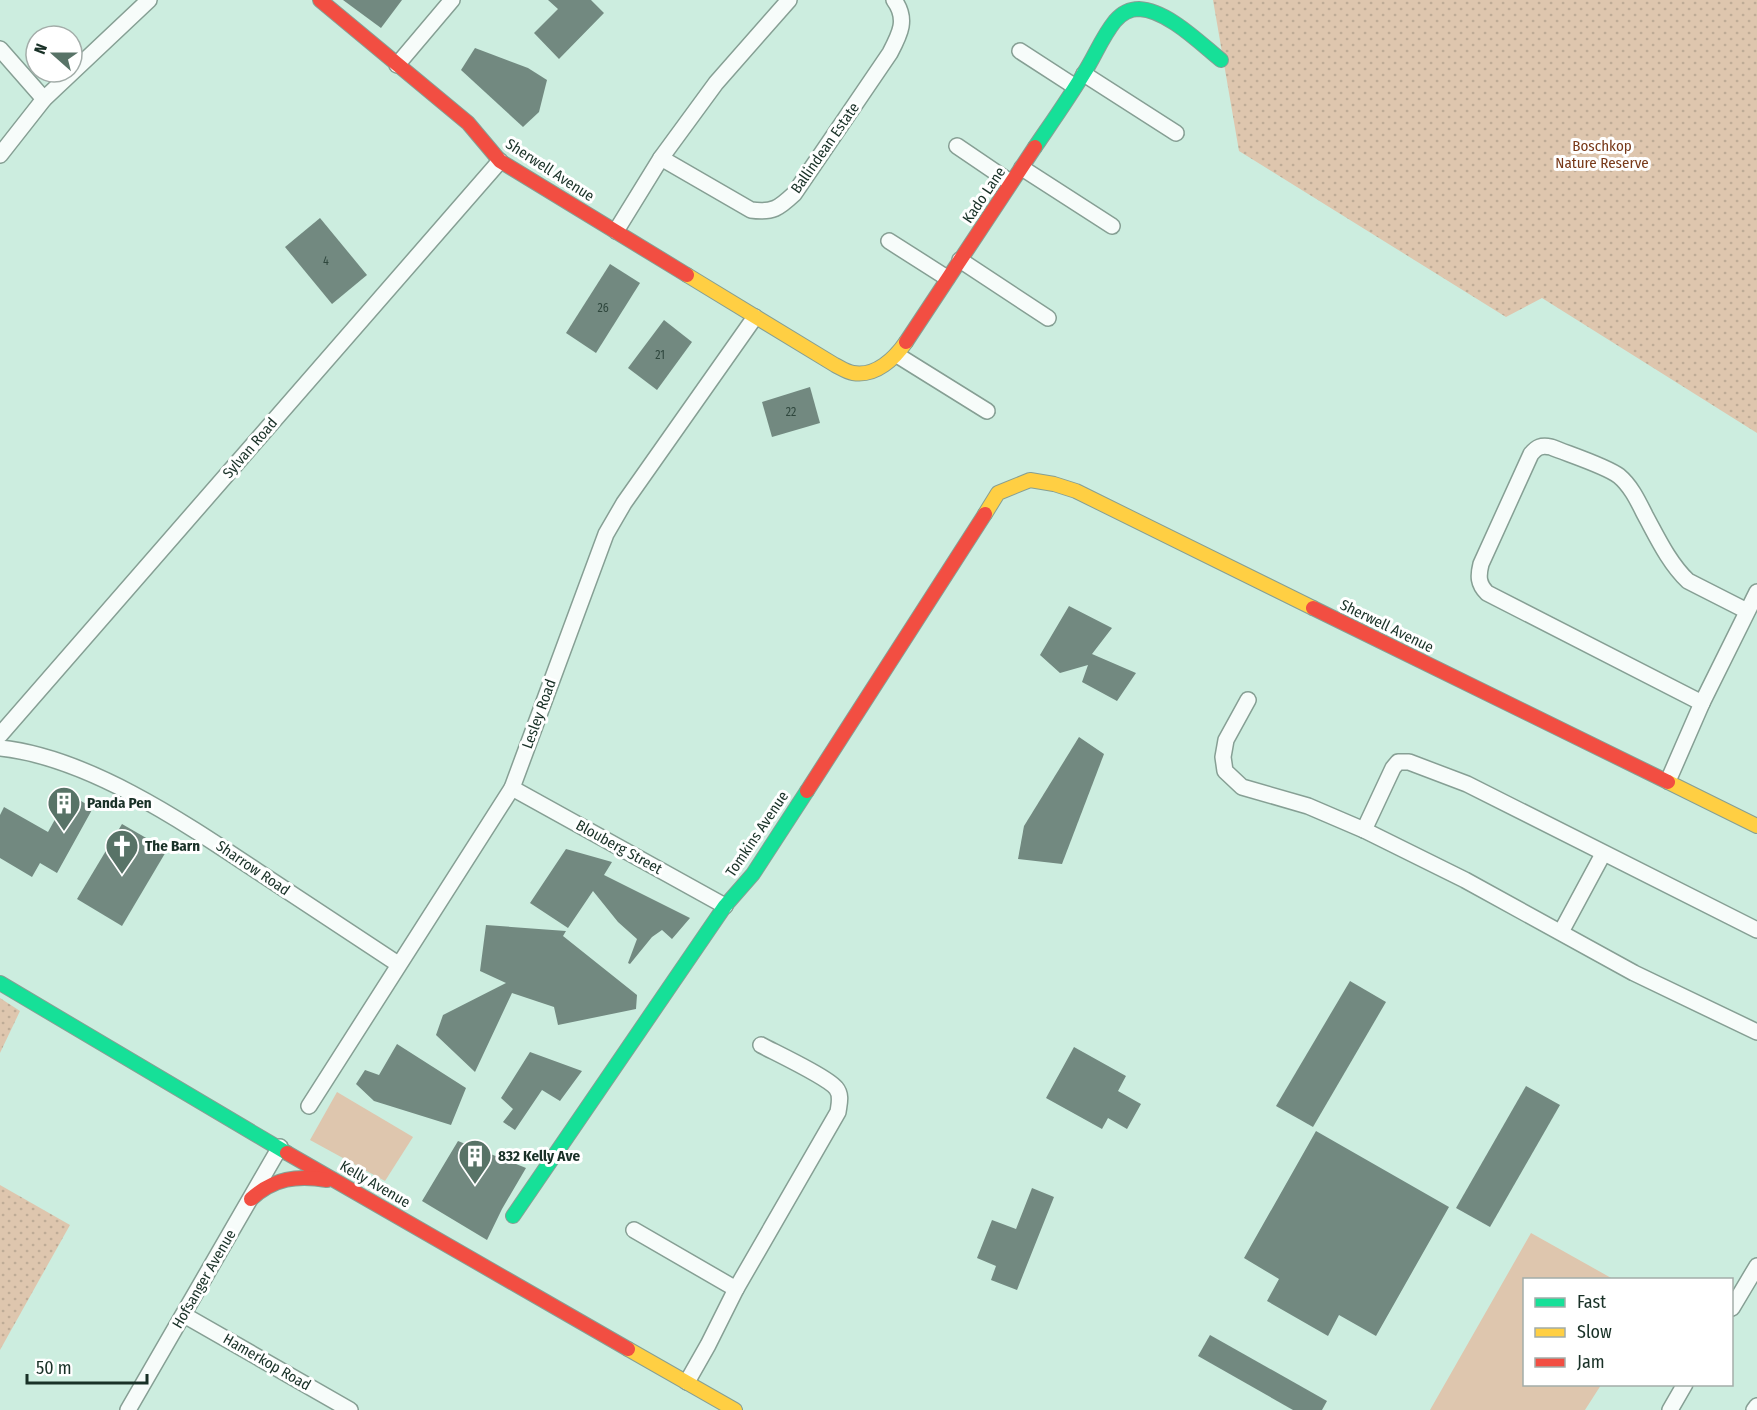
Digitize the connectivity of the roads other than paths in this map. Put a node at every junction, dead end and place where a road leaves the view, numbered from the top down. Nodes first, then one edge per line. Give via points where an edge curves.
1 (149, 0) edge
2 (320, 0) edge
3 (452, 0) edge
4 (789, 0) edge
5 (894, 0) edge
6 (0, 49) edge
7 (1020, 51) dead end
8 (1221, 60) dead end
9 (397, 65) junction
10 (1084, 74) junction
11 (1074, 87) junction
12 (44, 99) junction
13 (1176, 133) dead end
14 (957, 146) dead end
15 (0, 155) edge
16 (661, 158) junction
17 (500, 161) junction
18 (1022, 168) junction
19 (1011, 182) junction
20 (1112, 226) dead end
21 (616, 231) junction
22 (889, 241) dead end
23 (960, 260) junction
24 (947, 278) junction
25 (755, 317) junction
26 (1048, 318) dead end
27 (897, 355) junction
28 (987, 411) dead end
29 (998, 493) joint
30 (1757, 592) edge
31 (1747, 611) junction
32 (1248, 700) dead end
33 (1702, 704) junction
34 (0, 735) edge
35 (0, 748) edge
36 (1668, 781) junction
37 (512, 788) junction
38 (1757, 826) edge
39 (1364, 830) junction
40 (1603, 854) junction
41 (725, 906) junction
42 (1757, 930) edge
43 (1561, 932) junction
44 (398, 964) junction
45 (0, 983) edge
46 (1757, 1032) edge
47 (760, 1045) dead end
48 (309, 1106) dead end
49 (280, 1147) junction
50 (339, 1183) junction
51 (250, 1199) junction
52 (513, 1216) dead end
53 (634, 1230) dead end
54 (1757, 1266) edge
55 (736, 1289) junction
56 (1733, 1305) edge
57 (184, 1315) junction
58 (687, 1382) junction
59 (1684, 1386) edge
60 (1757, 1406) edge
61 (128, 1410) edge
62 (350, 1410) edge
63 (735, 1410) edge
64 (1670, 1410) edge
65 (1754, 1410) edge

1 - 12 street
2 - 9 street, Sherwell Avenue
3 - 9 street
4 - 16 street via 716,83
5 - 16 street, Ballindean Estate via 903,17 902,32 794,194 781,207 766,212 751,210
6 - 12 street
7 - 11 street
8 - 10 street, Kado Lane via 1156,12 1142,9 1128,11 1116,19
9 - 17 street, Sherwell Avenue via 468,123
10 - 11 street, Kado Lane
10 - 13 street
11 - 18 street, Kado Lane
12 - 15 street
14 - 19 street
16 - 21 street
17 - 21 street, Sherwell Avenue
17 - 34 street, Sylvan Road
18 - 19 street, Kado Lane
18 - 20 street
19 - 23 street, Kado Lane
21 - 25 street, Sherwell Avenue
22 - 24 street
23 - 24 street, Kado Lane
23 - 26 street
24 - 27 street, Kado Lane
25 - 27 street, Kado Lane via 853,373 868,373
25 - 37 street, Lesley Road via 606,534
27 - 28 street
29 - 36 street, Sherwell Avenue via 1030,480 1076,491
29 - 41 street, Tomkins Avenue via 753,874
30 - 31 street
31 - 33 street
31 - 33 street via 1682,575 1636,497 1618,475 1551,447 1537,447 1531,454 1481,564 1482,588
32 - 39 street via 1227,740 1223,757 1225,771 1232,779 1254,792 1308,806
33 - 36 street
35 - 44 street, Sharrow Road via 47,757 91,773 156,808
36 - 38 street, Sherwell Avenue
37 - 41 street, Blouberg Street
37 - 44 street, Lesley Road
39 - 40 street via 1393,768 1398,762 1409,762 1467,784
39 - 43 street
40 - 42 street
40 - 43 street
41 - 52 street, Tomkins Avenue
43 - 46 street via 1634,973
44 - 48 street, Lesley Road
45 - 49 street, Kelly Avenue
47 - 55 street via 825,1080 838,1089 840,1100 837,1112
49 - 50 street, Kelly Avenue
49 - 51 street, Hofsanger Avenue
50 - 51 street via 294,1176 262,1187
50 - 58 street, Kelly Avenue
51 - 57 street, Hofsanger Avenue
53 - 55 street
54 - 56 street
55 - 58 street
57 - 61 street, Hofsanger Avenue
57 - 62 street, Hamerkop Road
58 - 63 street, Kelly Avenue
59 - 64 street
60 - 65 street

